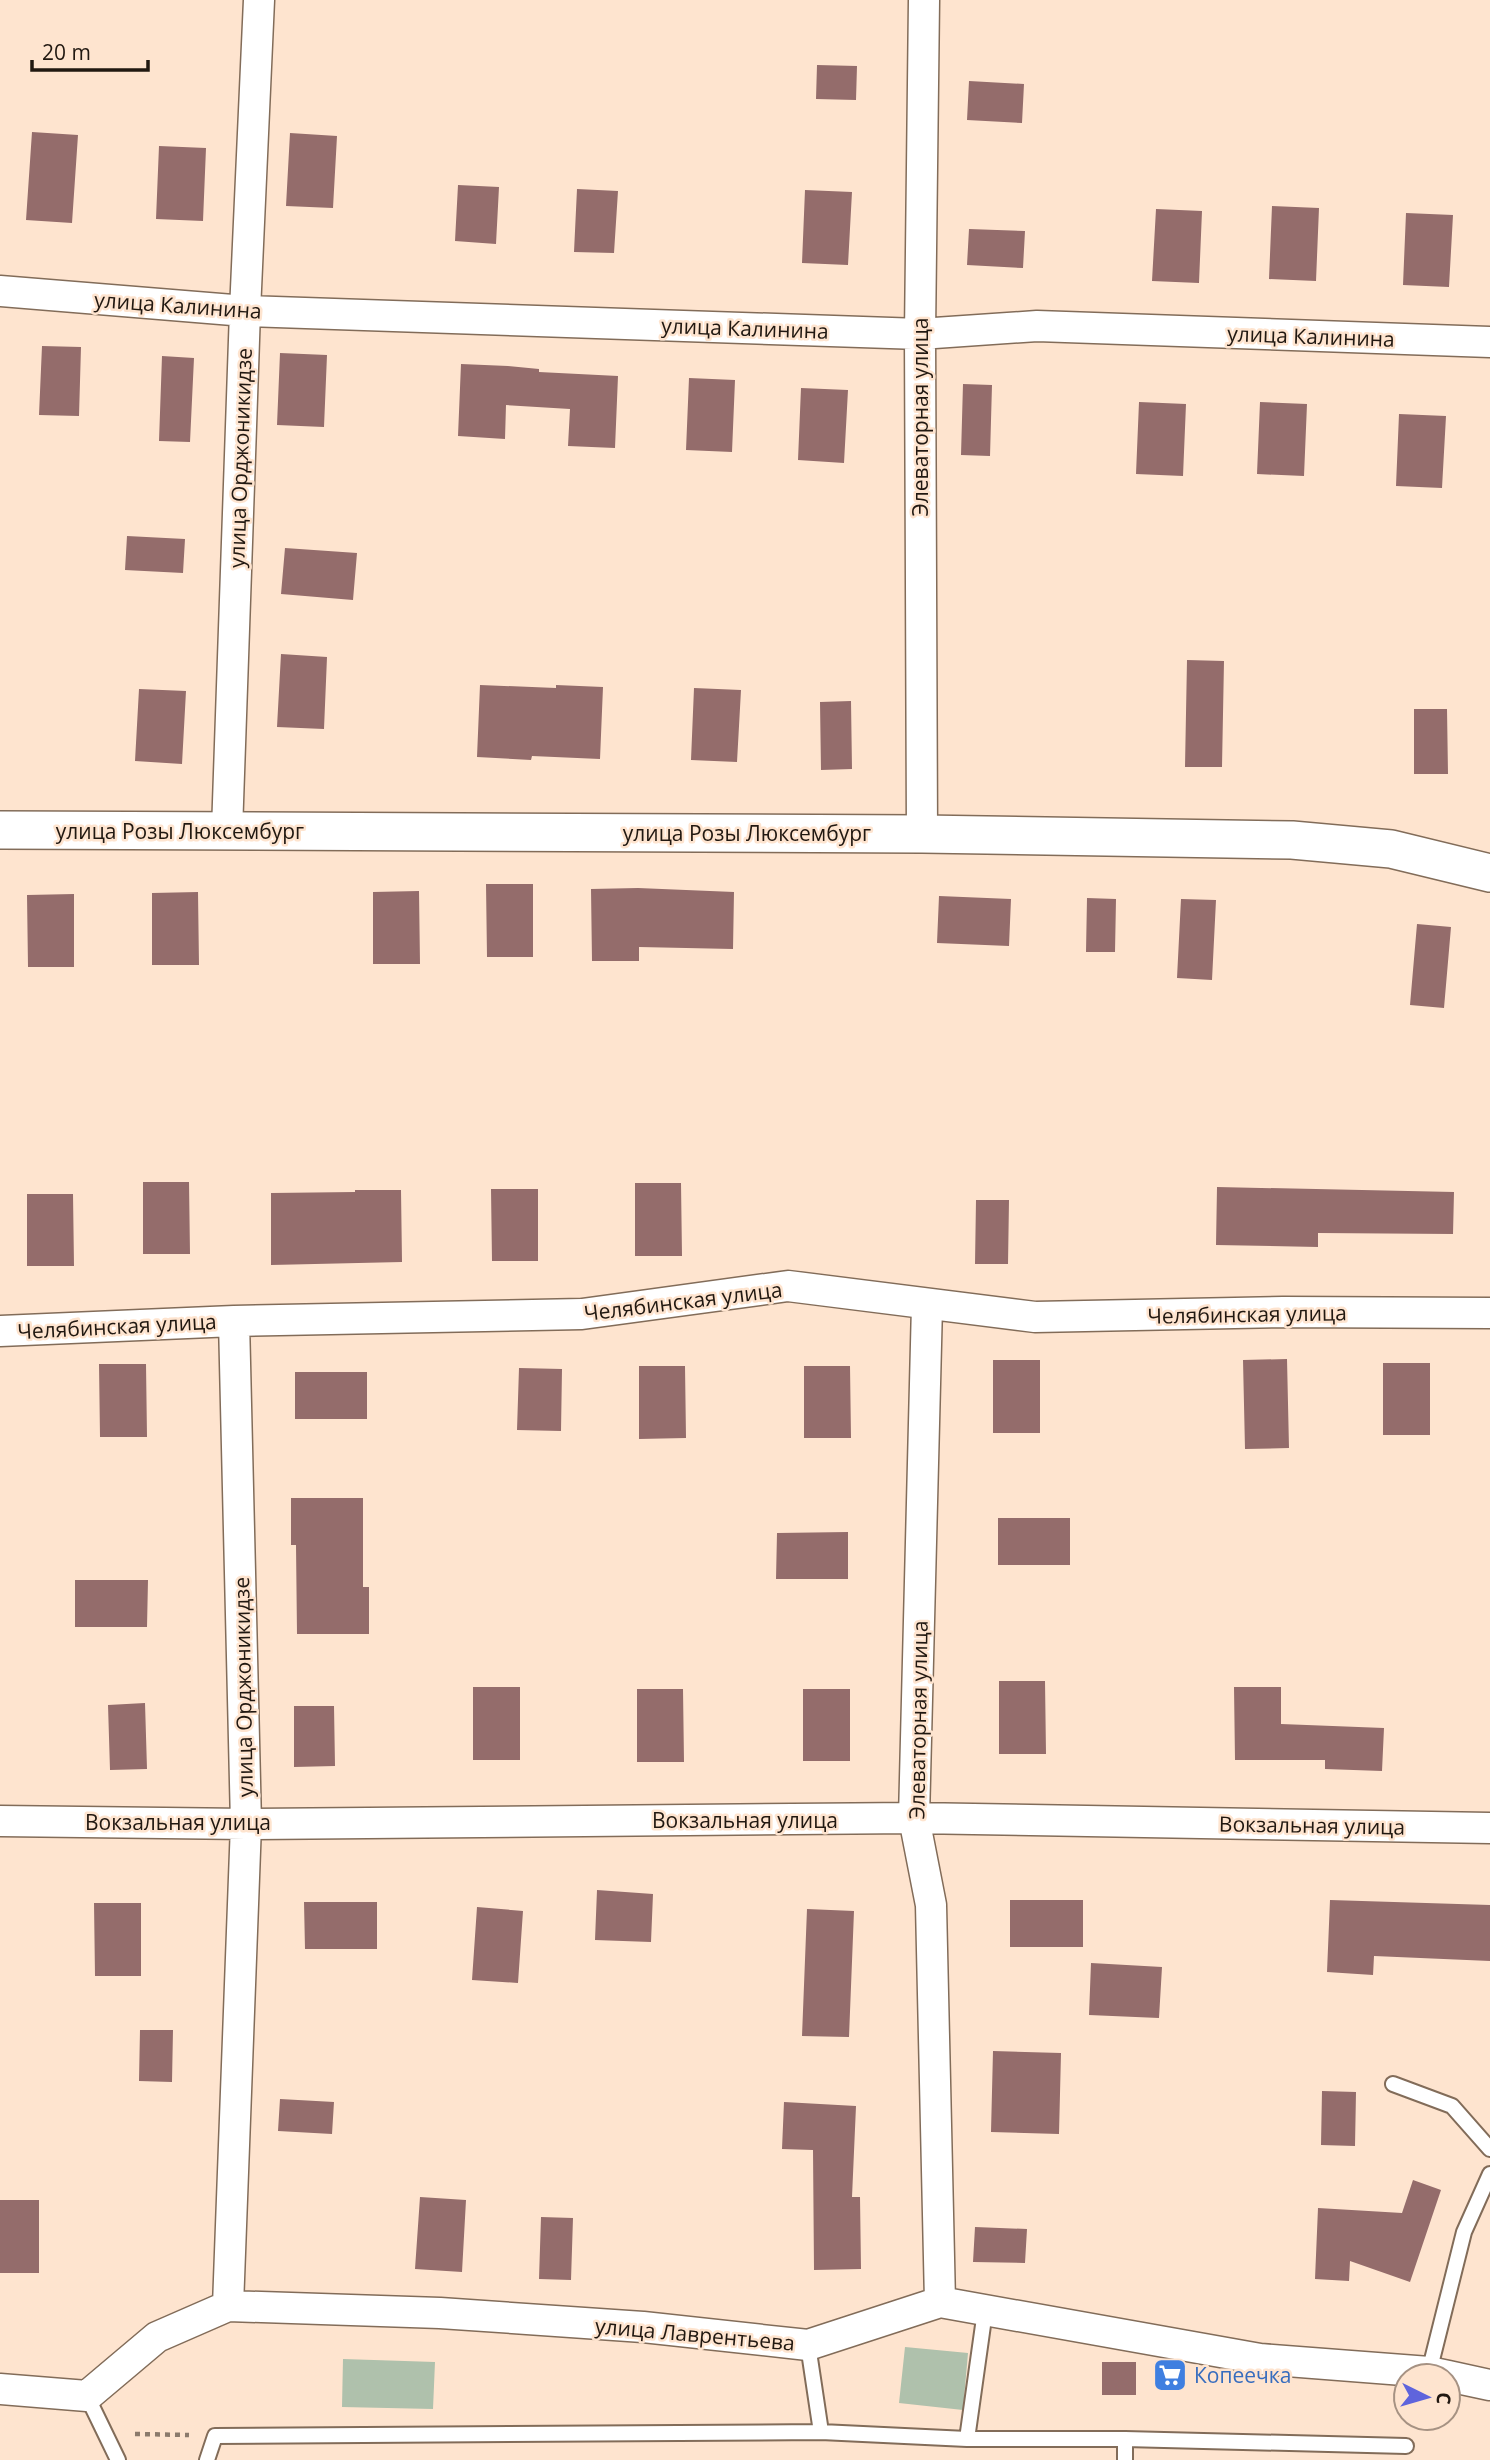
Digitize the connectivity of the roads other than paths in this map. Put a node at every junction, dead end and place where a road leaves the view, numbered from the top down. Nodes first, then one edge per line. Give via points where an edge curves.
1 (259, 0) edge
2 (924, 0) edge
3 (0, 291) edge
4 (245, 311) junction
5 (920, 334) junction
6 (1490, 342) edge
7 (0, 830) edge
8 (227, 831) junction
9 (922, 834) junction
10 (1490, 873) edge
11 (927, 1305) junction
12 (1490, 1313) edge
13 (234, 1321) junction
14 (0, 1331) edge
15 (914, 1818) junction
16 (0, 1821) edge
17 (246, 1824) junction
18 (1490, 1828) edge
19 (1393, 2084) dead end
20 (1490, 2149) edge
21 (1490, 2174) edge
22 (940, 2302) junction
23 (228, 2306) junction
24 (985, 2311) junction
25 (808, 2345) junction
26 (1443, 2362) edge
27 (1392, 2371) edge
28 (1462, 2379) edge
29 (1490, 2385) edge
30 (0, 2389) edge
31 (87, 2396) junction
32 (821, 2432) junction
33 (967, 2439) junction
34 (1125, 2439) junction
35 (1406, 2446) dead end
36 (118, 2460) edge
37 (207, 2460) edge
38 (1125, 2460) edge

1 - 4 street, улица Орджоникидзе
2 - 5 street, Элеваторная улица
3 - 4 street, улица Калинина
4 - 5 street, улица Калинина
4 - 8 street, улица Орджоникидзе
5 - 6 street, улица Калинина via 1037,326
5 - 9 street, Элеваторная улица
7 - 8 street, улица Розы Люксембург
8 - 9 street, улица Розы Люксембург
9 - 10 street, улица Розы Люксембург via 1292,839 1391,849
11 - 12 street, Челябинская улица via 1035,1317
11 - 13 street, Челябинская улица via 788,1286 582,1314
11 - 15 street, Элеваторная улица
13 - 14 street, Челябинская улица
13 - 17 street, улица Орджоникидзе
15 - 17 street, Вокзальная улица
15 - 18 street, Вокзальная улица
15 - 22 street, Элеваторная улица via 931,1905
16 - 17 street, Вокзальная улица
17 - 23 street, улица Орджоникидзе
19 - 20 lane via 1452,2106
21 - 26 lane via 1464,2232
22 - 24 street, улица Лаврентьева
22 - 25 street, улица Лаврентьева
23 - 25 street, улица Лаврентьева via 468,2315
23 - 31 street, улица Лаврентьева via 157,2337
24 - 27 street, улица Лаврентьева via 1260,2359
24 - 33 lane
25 - 32 lane
28 - 29 street, улица Лаврентьева
30 - 31 street
31 - 36 lane
32 - 33 lane
32 - 37 lane via 215,2435
33 - 34 lane
34 - 35 lane
34 - 38 lane

